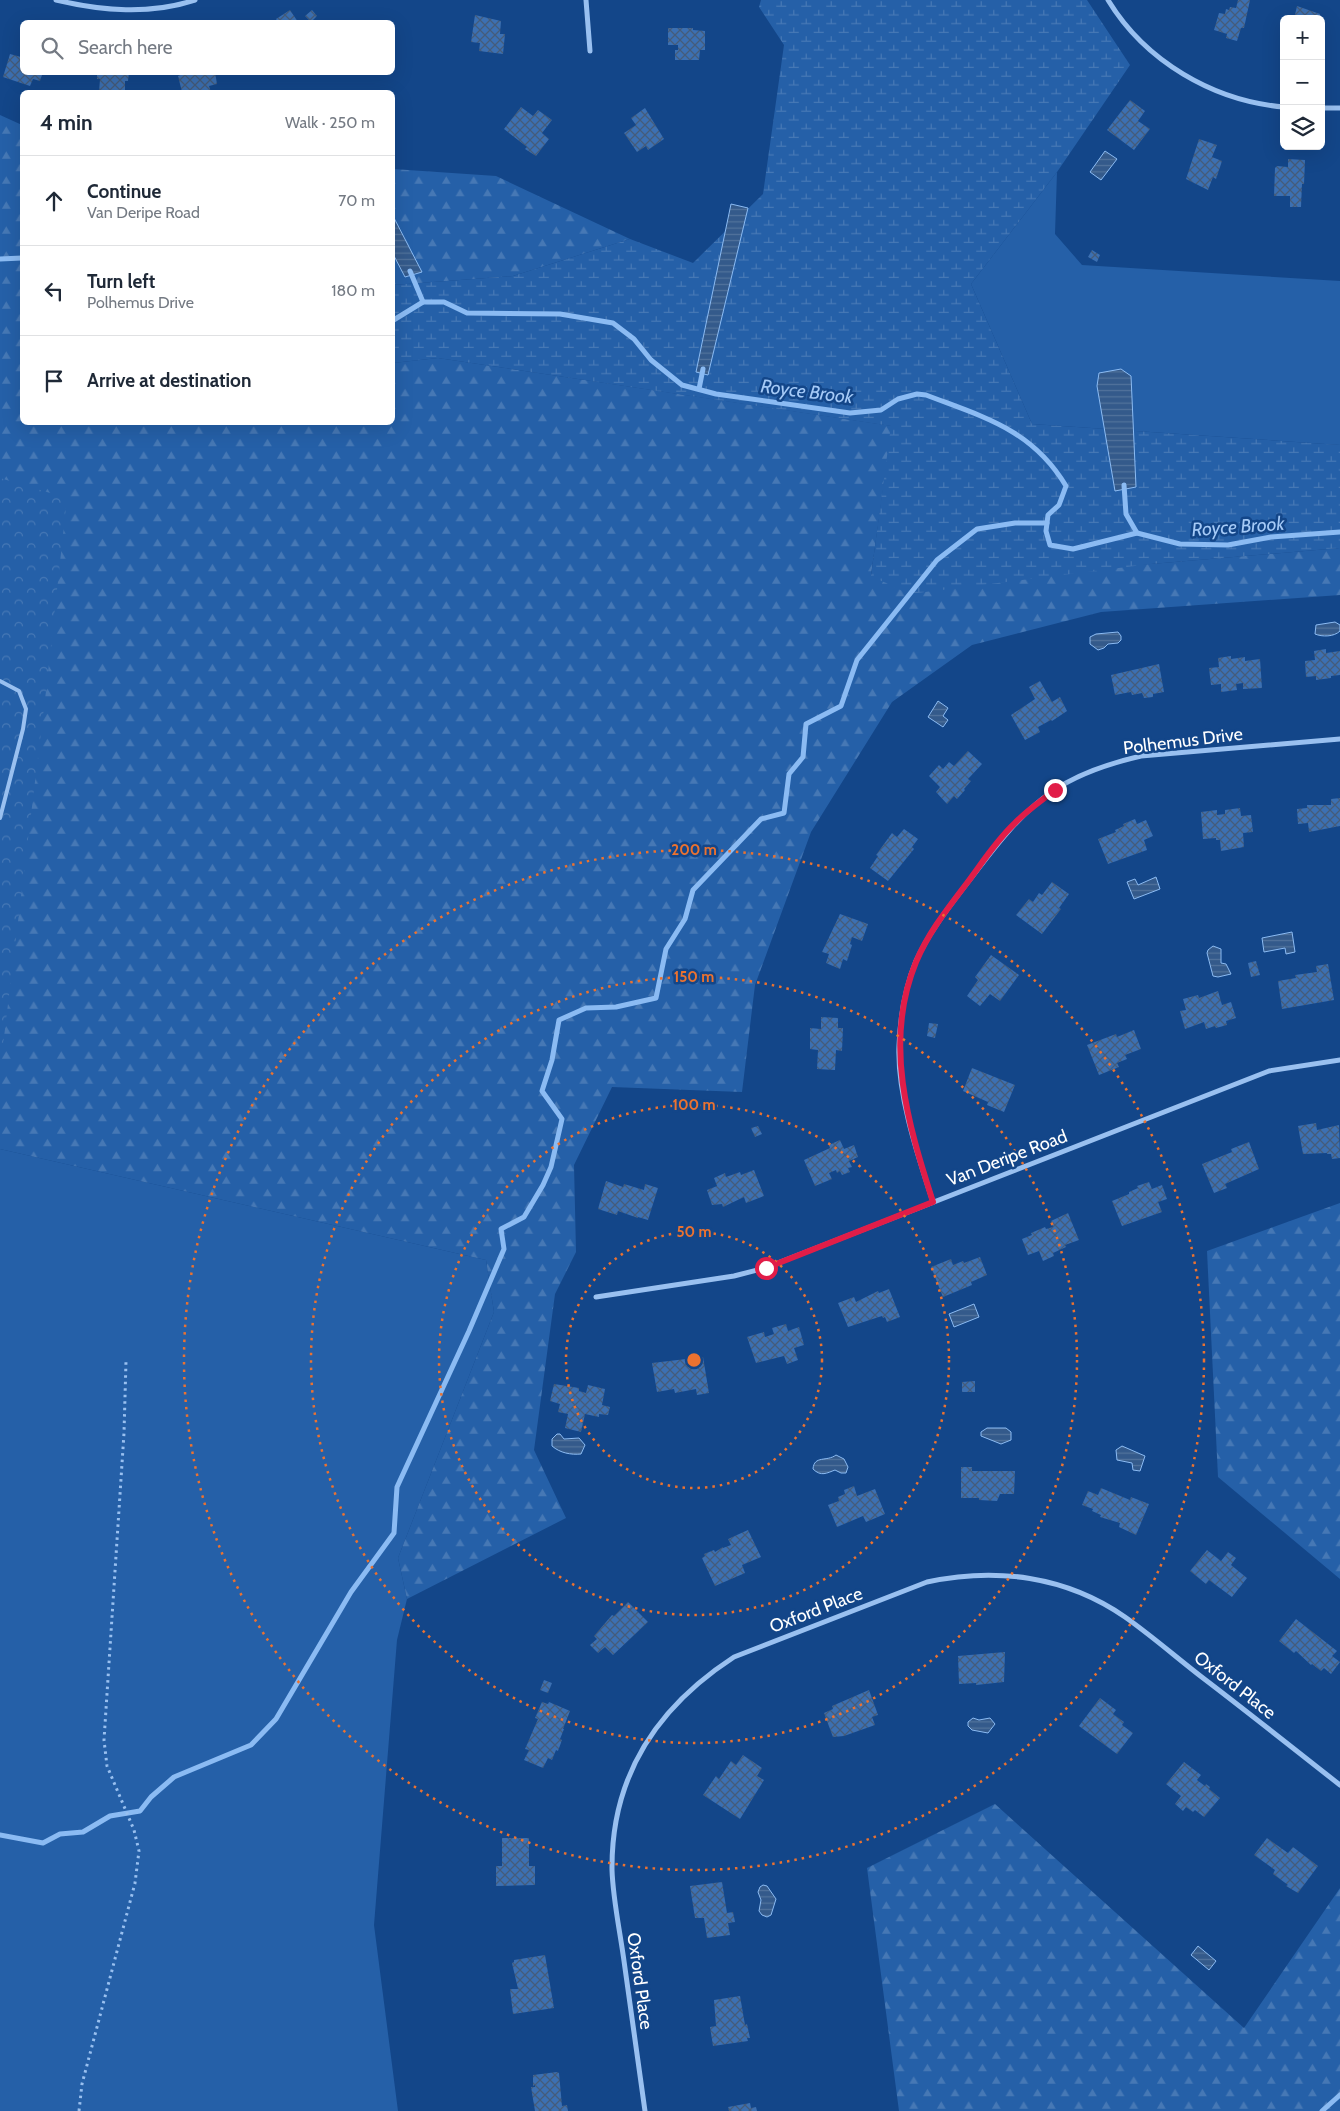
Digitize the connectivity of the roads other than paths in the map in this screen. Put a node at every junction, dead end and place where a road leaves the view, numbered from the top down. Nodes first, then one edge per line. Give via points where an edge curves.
1 (56, 0) edge
2 (195, 0) edge
3 (586, 0) edge
4 (1108, 0) edge
5 (590, 51) dead end
6 (1280, 106) edge
7 (1325, 108) edge
8 (1340, 108) edge
9 (0, 681) edge
10 (1340, 739) edge
11 (0, 818) edge
12 (1340, 1060) edge
13 (933, 1202) junction
14 (596, 1297) dead end
15 (1340, 1785) edge
16 (645, 2111) edge

1 - 2 street via 85,7 134,10
3 - 5 street
4 - 6 street via 1141,42 1185,75 1241,100
7 - 8 street
9 - 11 lane via 19,691 26,709
10 - 13 street, Polhemus Drive via 1141,756 1118,762 1055,790 1002,837 929,936 916,962 901,1018 900,1077
12 - 13 street, Van Deripe Road via 1269,1071
13 - 14 street, Van Deripe Road via 750,1272
15 - 16 street, Oxford Place via 1125,1617 1080,1592 1050,1582 1014,1575 980,1574 927,1582 734,1657 688,1691 656,1727 631,1770 617,1816 612,1871

